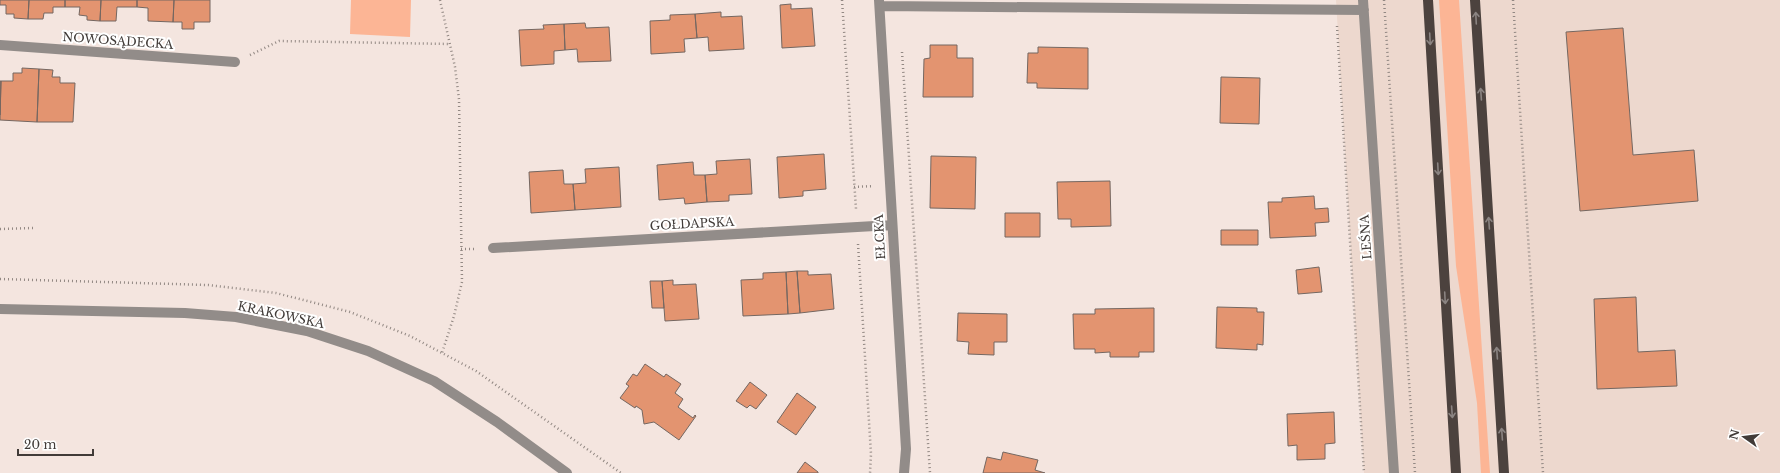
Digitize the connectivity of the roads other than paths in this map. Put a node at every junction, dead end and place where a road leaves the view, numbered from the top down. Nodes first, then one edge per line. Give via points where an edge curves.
1 (1428, 0) edge
2 (1475, 0) edge
3 (879, 3) edge
4 (1364, 5) edge
5 (0, 46) edge
6 (235, 62) road end
7 (892, 225) junction
8 (493, 248) dead end
9 (0, 308) edge
10 (567, 473) edge
11 (904, 473) edge
12 (1394, 473) edge
13 (1456, 473) edge
14 (1504, 473) edge

1 -> 13 main road
14 -> 2 main road
3 - 4 street via 1336,9
3 - 7 street, EŁCKA
4 - 12 street, LEŚNA
5 - 6 street, NOWOSĄDECKA
7 - 8 street, GOŁDAPSKA
7 - 11 street, EŁCKA via 906,449
9 - 10 street, KRAKOWSKA via 185,313 236,318 307,331 368,352 434,381 497,422

